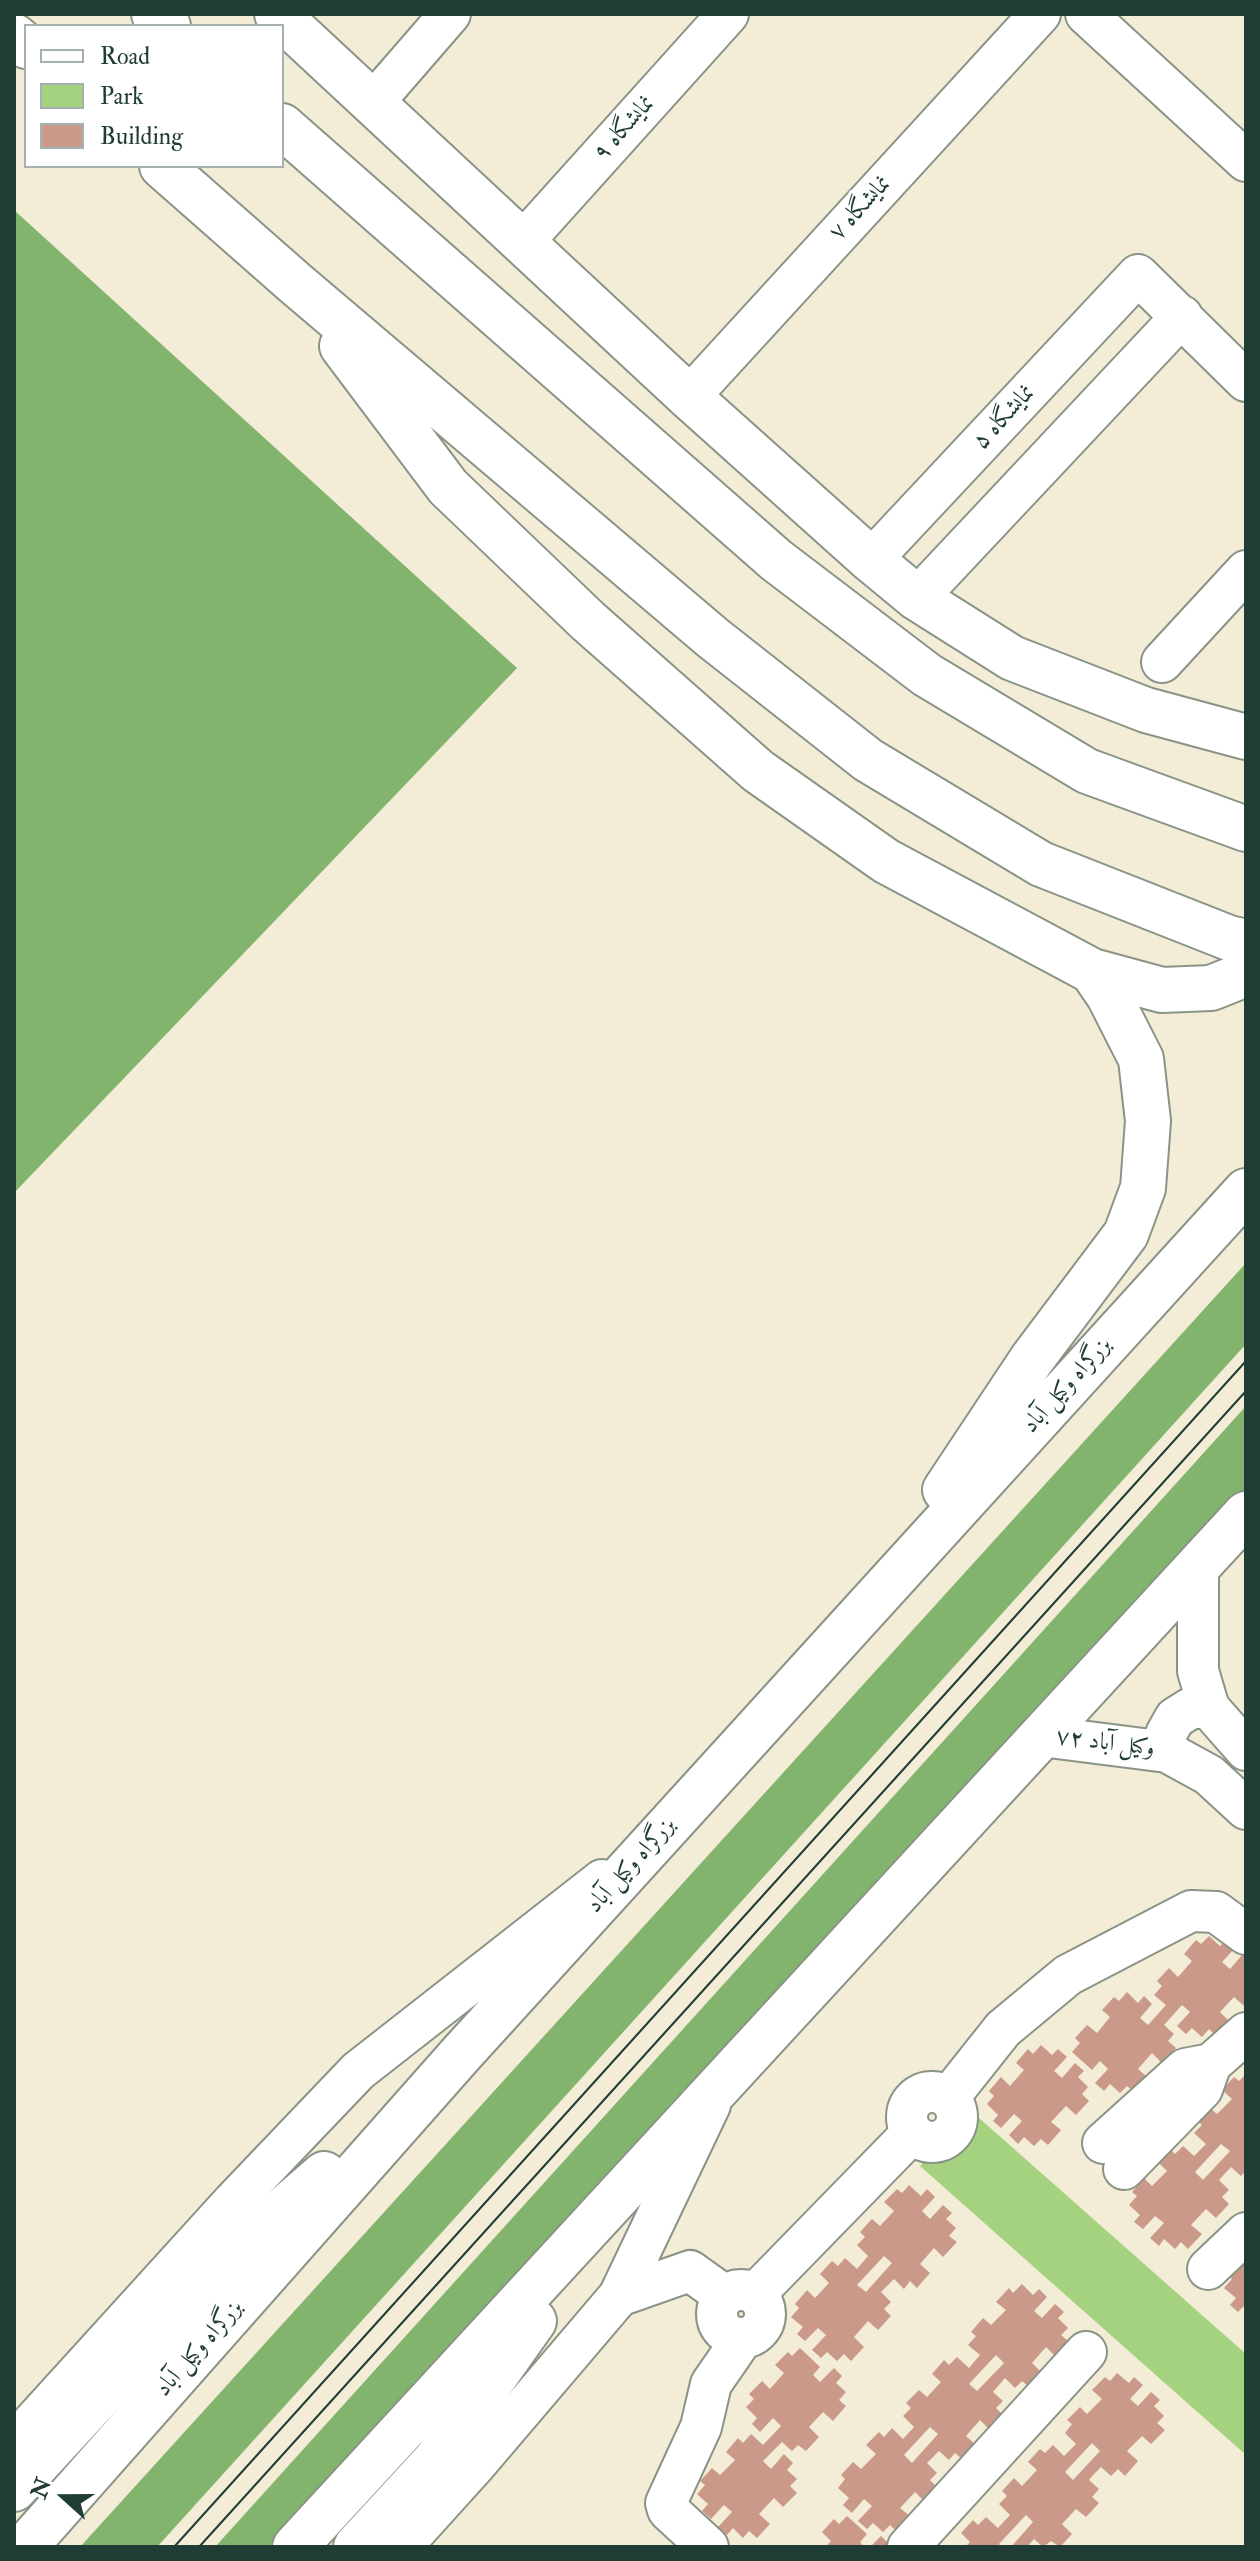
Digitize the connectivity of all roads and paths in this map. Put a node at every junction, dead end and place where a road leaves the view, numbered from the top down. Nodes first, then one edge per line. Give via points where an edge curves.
1 (277, 14) edge
2 (450, 14) edge
3 (728, 14) edge
4 (1086, 14) edge
5 (1034, 16) edge
6 (372, 104) junction
7 (284, 128) edge
8 (1246, 161) edge
9 (164, 168) edge
10 (522, 243) junction
11 (295, 283) junction
12 (1182, 316) junction
13 (1246, 381) edge
14 (689, 397) junction
15 (871, 560) junction
16 (1246, 571) edge
17 (917, 598) junction
18 (1162, 662) dead end
19 (1246, 737) edge
20 (1246, 829) edge
21 (1240, 951) edge
22 (1092, 971) junction
23 (1246, 1191) edge
24 (1246, 1514) edge
25 (1198, 1565) junction
26 (867, 1607) junction
27 (1209, 1708) junction
28 (1041, 1736) junction
29 (1246, 1750) edge
30 (1167, 1752) junction
31 (1246, 1809) edge
32 (662, 1833) junction
33 (1246, 1934) edge
34 (1246, 2033) edge
35 (461, 2054) junction
36 (719, 2086) junction
37 (1114, 2156) dead end
38 (637, 2175) junction
39 (1246, 2233) edge
40 (1208, 2269) dead end
41 (740, 2295) junction
42 (619, 2296) junction
43 (1086, 2352) dead end
44 (14, 2443) edge
45 (14, 2489) edge
46 (25, 2547) edge
47 (295, 2547) edge
48 (356, 2547) edge
49 (401, 2547) edge
50 (708, 2547) edge
51 (908, 2547) edge

1 - 6 highway
2 - 6 street
3 - 10 street, نمایشگاه ۹
4 - 8 street
5 - 14 street, نمایشگاه ۷
6 - 10 highway
7 - 20 highway via 776,560 927,675 1087,771
9 - 11 highway
10 - 14 highway
11 - 21 highway via 713,638 868,760 1041,864
11 - 22 highway via 448,487 588,621 758,771 886,861
12 - 13 street
12 - 15 street, نمایشگاه ۵ via 1138,275
12 - 17 street
14 - 15 highway
15 - 17 highway
16 - 18 street
17 - 19 highway via 1012,658 1146,710
21 - 22 highway via 1211,988 1162,990
22 - 26 highway via 1141,1059 1148,1121 1143,1188 1126,1234 1032,1359
23 - 26 highway, بزرگراه وکیل آباد
24 - 25 highway
25 - 27 street via 1198,1671
25 - 28 highway
26 - 32 highway, بزرگراه وکیل آباد
27 - 29 street
27 - 30 street via 1191,1708 1175,1718 1166,1734
28 - 30 street, ۷۲ وکیل آباد
28 - 36 highway
30 - 31 street, ۷۲ وکیل آباد via 1209,1775
32 - 35 highway, بزرگراه وکیل آباد
32 - 44 street via 358,2071
33 - 41 street via 1216,1912 1191,1911 1068,1975 1003,2029 949,2097 958,2114 950,2136 931,2142 912,2133
34 - 37 street via 1211,2064 1202,2089
35 - 45 highway via 225,2260
35 - 46 highway, بزرگراه وکیل آباد
36 - 38 highway
36 - 42 street
38 - 47 highway
38 - 48 highway via 436,2460
39 - 40 street
41 - 42 street via 690,2271
41 - 50 street via 764,2306 765,2321 742,2339 711,2384 701,2427 666,2503
42 - 49 street
43 - 51 street

